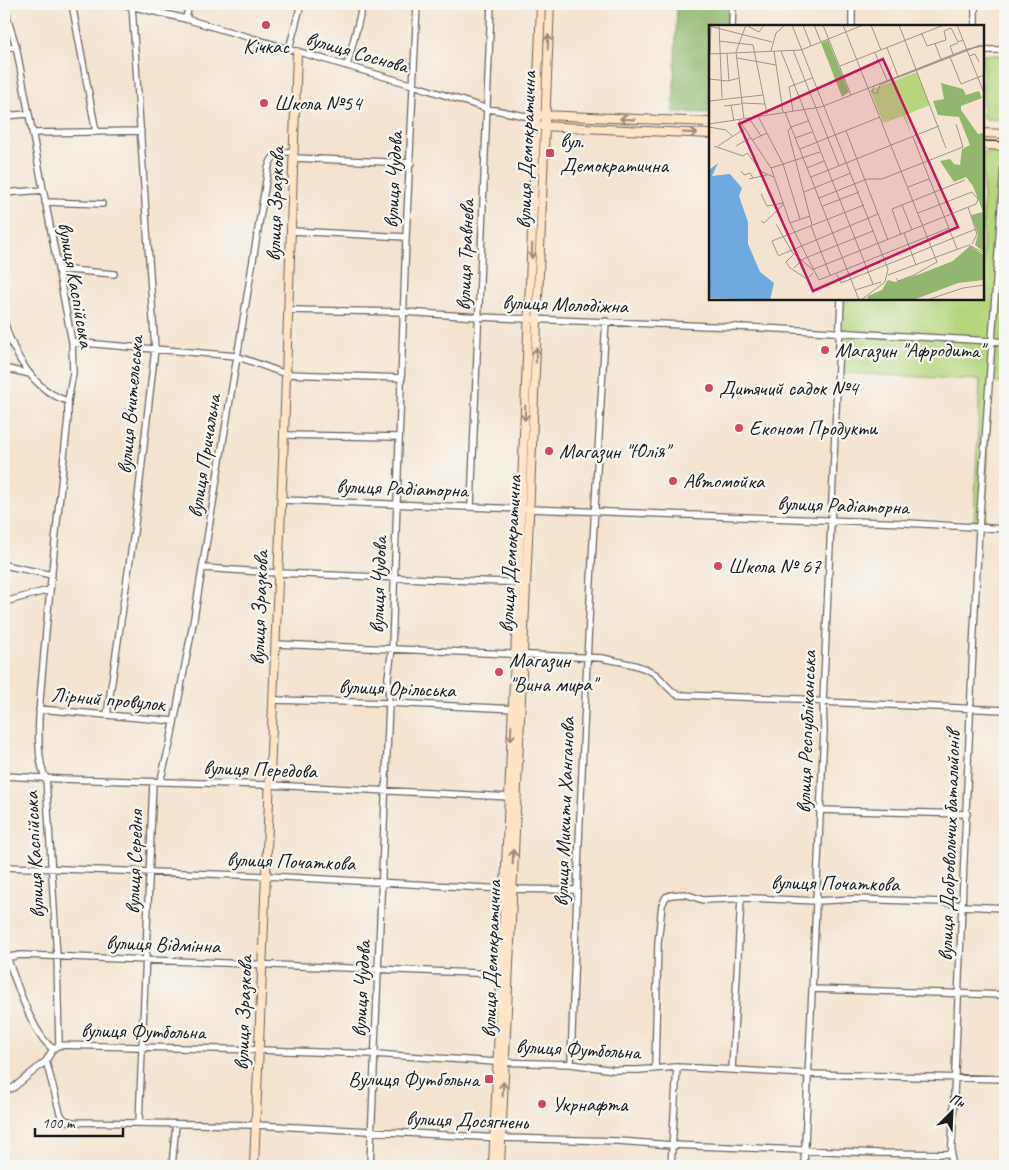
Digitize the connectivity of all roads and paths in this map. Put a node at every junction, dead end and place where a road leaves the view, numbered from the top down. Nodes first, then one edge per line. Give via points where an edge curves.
1 (5, 4) edge
2 (72, 4) edge
3 (122, 4) edge
4 (189, 4) edge
5 (301, 4) edge
6 (364, 4) edge
7 (417, 4) edge
8 (491, 4) edge
9 (541, 4) edge
10 (550, 4) edge
11 (733, 4) edge
12 (852, 4) edge
13 (975, 4) edge
14 (132, 6) junction
15 (186, 19) junction
16 (732, 25) edge
17 (852, 25) edge
18 (975, 25) edge
19 (16, 46) junction
20 (4, 48) edge
21 (293, 50) junction
22 (984, 50) edge
23 (1005, 50) edge
24 (347, 66) junction
25 (413, 85) junction
26 (486, 108) junction
27 (28, 114) junction
28 (541, 115) junction
29 (4, 116) edge
30 (525, 116) junction
31 (709, 122) edge
32 (540, 126) junction
33 (141, 131) junction
34 (33, 132) junction
35 (96, 132) junction
36 (984, 133) edge
37 (709, 134) edge
38 (1005, 134) edge
39 (984, 145) edge
40 (1005, 146) edge
41 (1005, 150) edge
42 (294, 155) junction
43 (411, 163) junction
44 (43, 190) junction
45 (4, 194) edge
46 (45, 202) junction
47 (102, 204) dead end
48 (291, 231) junction
49 (406, 237) junction
50 (58, 269) junction
51 (114, 274) dead end
52 (841, 300) edge
53 (288, 310) junction
54 (404, 312) junction
55 (479, 317) junction
56 (533, 318) junction
57 (4, 321) edge
58 (606, 321) junction
59 (840, 331) junction
60 (992, 341) junction
61 (72, 342) junction
62 (1005, 342) edge
63 (155, 349) junction
64 (236, 356) junction
65 (4, 368) edge
66 (30, 374) junction
67 (286, 374) junction
68 (402, 378) junction
69 (68, 401) junction
70 (284, 435) junction
71 (399, 437) junction
72 (281, 500) junction
73 (397, 505) junction
74 (471, 506) junction
75 (526, 508) junction
76 (594, 512) junction
77 (831, 522) junction
78 (979, 528) junction
79 (1005, 529) edge
80 (4, 565) edge
81 (202, 568) junction
82 (278, 573) junction
83 (52, 575) junction
84 (394, 577) junction
85 (522, 582) junction
86 (49, 590) junction
87 (4, 602) edge
88 (275, 644) junction
89 (392, 649) junction
90 (519, 655) junction
91 (587, 658) junction
92 (273, 700) junction
93 (823, 702) junction
94 (389, 703) junction
95 (971, 708) junction
96 (39, 709) junction
97 (516, 709) junction
98 (1005, 710) edge
99 (107, 715) junction
100 (174, 721) junction
101 (4, 776) edge
102 (46, 778) junction
103 (156, 782) junction
104 (269, 785) junction
105 (385, 790) junction
106 (512, 797) junction
107 (819, 810) junction
108 (966, 814) junction
109 (4, 867) edge
110 (51, 869) junction
111 (150, 872) junction
112 (266, 876) junction
113 (382, 881) junction
114 (508, 889) junction
115 (577, 890) junction
116 (741, 898) junction
117 (816, 901) junction
118 (963, 906) junction
119 (1005, 908) edge
120 (4, 950) edge
121 (57, 956) junction
122 (5, 958) edge
123 (146, 960) junction
124 (263, 964) junction
125 (379, 969) junction
126 (500, 974) junction
127 (813, 989) junction
128 (959, 992) junction
129 (1005, 995) edge
130 (56, 1047) junction
131 (143, 1047) junction
132 (260, 1050) junction
133 (374, 1054) junction
134 (46, 1061) junction
135 (500, 1062) junction
136 (571, 1064) junction
137 (677, 1067) junction
138 (655, 1068) junction
139 (732, 1070) junction
140 (808, 1074) junction
141 (955, 1077) junction
142 (1005, 1079) edge
143 (4, 1090) edge
144 (139, 1123) junction
145 (176, 1124) junction
146 (256, 1125) junction
147 (372, 1132) junction
148 (498, 1137) junction
149 (672, 1145) junction
150 (805, 1150) junction
151 (951, 1154) junction
152 (172, 1166) edge
153 (254, 1166) edge
154 (370, 1166) edge
155 (493, 1166) edge
156 (500, 1166) edge
157 (671, 1166) edge
158 (804, 1166) edge
159 (951, 1166) edge

1 - 19 street, вулиця Каспійська
2 - 35 street
3 - 14 street, вулиця Соснова
4 - 15 street
5 - 21 street, вулиця Зразкова
6 - 24 street
7 - 25 street, вулиця Чудова
8 - 26 street, вулиця Травнева
9 - 28 street, вулиця Демократична
28 -> 10 street, вулиця Демократична
11 - 16 street
12 - 17 street
13 - 18 street
14 - 15 street, вулиця Соснова
14 - 33 street, вулиця Вчительська
15 - 21 street, вулиця Соснова
19 - 20 street
19 - 27 street, вулиця Каспійська
21 - 24 street, вулиця Соснова
21 - 42 street, вулиця Зразкова
22 - 23 street
24 - 25 street, вулиця Соснова
25 - 26 street, вулиця Соснова
25 - 43 street, вулиця Чудова
26 - 30 street, вулиця Соснова
26 - 55 street, вулиця Травнева
27 - 29 street
27 - 34 street, вулиця Каспійська
28 - 30 street
31 -> 28 street
28 - 32 street, вулиця Демократична
30 - 32 street
32 -> 37 street
32 - 56 street, вулиця Демократична
33 - 35 street
33 - 63 street, вулиця Вчительська
34 - 35 street
34 - 44 street, вулиця Каспійська
36 - 38 street
39 - 40 street
41 - 60 street, вулиця Добровольчих батальйонів
42 - 43 street
42 - 48 street, вулиця Зразкова
42 - 64 street, вулиця Причальна via 281,152 270,162
43 - 49 street, вулиця Чудова
44 - 45 street
44 - 46 street, вулиця Каспійська
46 - 47 street
46 - 50 street, вулиця Каспійська
48 - 49 street
48 - 53 street, вулиця Зразкова
49 - 54 street, вулиця Чудова
50 - 51 street
50 - 61 street, вулиця Каспійська
52 - 59 street, вулиця Республіканська
53 - 54 street, вулиця Молодіжна
53 - 67 street, вулиця Зразкова
54 - 55 street, вулиця Молодіжна
54 - 68 street, вулиця Чудова
55 - 56 street, вулиця Молодіжна
55 - 74 street, вулиця Травнева
56 - 58 street, вулиця Молодіжна
56 - 75 street, вулиця Демократична
57 - 66 street via 11,343
58 - 59 street, вулиця Молодіжна
58 - 76 street, вулиця Микити Ханганова
59 - 60 street, вулиця Молодіжна
59 - 77 street, вулиця Республіканська
60 - 62 street, вулиця Молодіжна
60 - 78 street, вулиця Добровольчих батальйонів
61 - 63 street
61 - 69 street, вулиця Каспійська via 73,373
63 - 64 street
63 - 99 street, вулиця Вчительська via 134,532
64 - 67 street
64 - 81 street, вулиця Причальна
65 - 66 street
66 - 69 street via 50,393
67 - 68 street
67 - 70 street, вулиця Зразкова
68 - 71 street, вулиця Чудова
69 - 83 street, вулиця Каспійська
70 - 71 street
70 - 72 street, вулиця Зразкова
71 - 73 street, вулиця Чудова
72 - 73 street, вулиця Радіаторна
72 - 82 street, вулиця Зразкова
73 - 74 street, вулиця Радіаторна
73 - 84 street, вулиця Чудова
74 - 75 street, вулиця Радіаторна
75 - 76 street, вулиця Радіаторна
75 - 85 street, вулиця Демократична
76 - 77 street, вулиця Радіаторна
76 - 91 street, вулиця Микити Ханганова
77 - 78 street, вулиця Радіаторна
77 - 93 street, вулиця Республіканська
78 - 79 street, вулиця Радіаторна
78 - 95 street, вулиця Добровольчих батальйонів
80 - 83 street
81 - 82 street
81 - 100 street, вулиця Причальна
82 - 84 street
82 - 88 street, вулиця Зразкова
83 - 86 street, вулиця Каспійська
84 - 85 street
84 - 89 street, вулиця Чудова
85 - 90 street, вулиця Демократична
86 - 87 street
86 - 96 street, вулиця Каспійська
88 - 89 street
88 - 92 street, вулиця Зразкова
89 - 90 street
89 - 94 street, вулиця Чудова
90 - 91 street
90 - 97 street, вулиця Демократична
91 - 93 street via 602,658 645,669 678,695
91 - 115 street, вулиця Микити Ханганова
92 - 94 street, вулиця Орільська
92 - 104 street, вулиця Зразкова
93 - 95 street
93 - 107 street, вулиця Республіканська
94 - 97 street, вулиця Орільська
94 - 105 street, вулиця Чудова
95 - 98 street
95 - 108 street, вулиця Добровольчих батальйонів
96 - 99 street, Лірний провулок
96 - 102 street, вулиця Каспійська via 41,764
97 - 106 street, вулиця Демократична
99 - 100 street, Лірний провулок
100 - 103 street, вулиця Причальна via 170,744
101 - 102 street, вулиця Передова
102 - 103 street, вулиця Передова
102 - 110 street, вулиця Каспійська
103 - 104 street, вулиця Передова
103 - 111 street, вулиця Середня
104 - 105 street, вулиця Передова
104 - 112 street, вулиця Зразкова
105 - 106 street, вулиця Передова
105 - 113 street, вулиця Чудова
106 - 114 street, вулиця Демократична
107 - 108 street
107 - 117 street, вулиця Республіканська
108 - 118 street, вулиця Добровольчих батальйонів
109 - 110 street, вулиця Початкова
110 - 111 street, вулиця Початкова
110 - 121 street, вулиця Каспійська
111 - 112 street, вулиця Початкова
111 - 123 street, вулиця Середня
112 - 113 street, вулиця Початкова
112 - 124 street, вулиця Зразкова
113 - 114 street, вулиця Початкова
113 - 125 street, вулиця Чудова
114 - 115 street, вулиця Початкова
114 - 126 street, вулиця Демократична
114 - 135 street, вулиця Демократична
115 - 136 street, вулиця Микити Ханганова
116 - 117 street, вулиця Початкова
116 - 138 street, вулиця Початкова via 703,900 685,894 666,897 662,905 658,943
116 - 139 street
117 - 118 street, вулиця Початкова via 944,902
117 - 127 street, вулиця Республіканська
118 - 119 street, вулиця Початкова
118 - 128 street, вулиця Добровольчих батальйонів
120 - 122 street
121 - 122 street, вулиця Відмінна
121 - 123 street, вулиця Відмінна
121 - 130 street, вулиця Каспійська
122 - 130 street via 46,1043
123 - 124 street, вулиця Відмінна
123 - 131 street, вулиця Середня
124 - 125 street, вулиця Відмінна
124 - 132 street, вулиця Зразкова
125 - 126 street, вулиця Відмінна
125 - 133 street, вулиця Чудова
126 - 135 street, вулиця Демократична
127 - 128 street
127 - 140 street, вулиця Республіканська
128 - 129 street
128 - 141 street, вулиця Добровольчих батальйонів
130 - 131 street, вулиця Футбольна
130 - 134 street
131 - 132 street, вулиця Футбольна
131 - 144 street, вулиця Середня
132 - 133 street, вулиця Футбольна
132 - 146 street, вулиця Зразкова
133 - 135 street, вулиця Футбольна
133 - 147 street, вулиця Чудова
134 - 143 street via 13,1088
134 - 144 street, вулиця Досягнень via 64,1120
135 - 136 street, вулиця Футбольна
135 - 148 street, вулиця Демократична
136 - 138 street, вулиця Футбольна via 614,1070
137 - 138 street, вулиця Футбольна
137 - 139 street, вулиця Футбольна
137 - 149 street
139 - 140 street, вулиця Футбольна
140 - 141 street, вулиця Футбольна
140 - 150 street, вулиця Республіканська
141 - 142 street, вулиця Футбольна
141 - 151 street, вулиця Добровольчих батальйонів
144 - 145 street, вулиця Досягнень
145 - 146 street, вулиця Досягнень
145 - 152 street
146 - 147 street, вулиця Досягнень
146 - 153 street, вулиця Зразкова
147 - 148 street, вулиця Досягнень
147 - 154 street, вулиця Чудова
148 - 149 street, вулиця Досягнень
148 - 155 street, вулиця Демократична
148 - 156 street, вулиця Демократична
149 - 150 street, вулиця Досягнень
149 - 157 street
150 - 151 street, вулиця Досягнень
150 - 158 street, вулиця Республіканська
151 - 159 street, вулиця Добровольчих батальйонів

